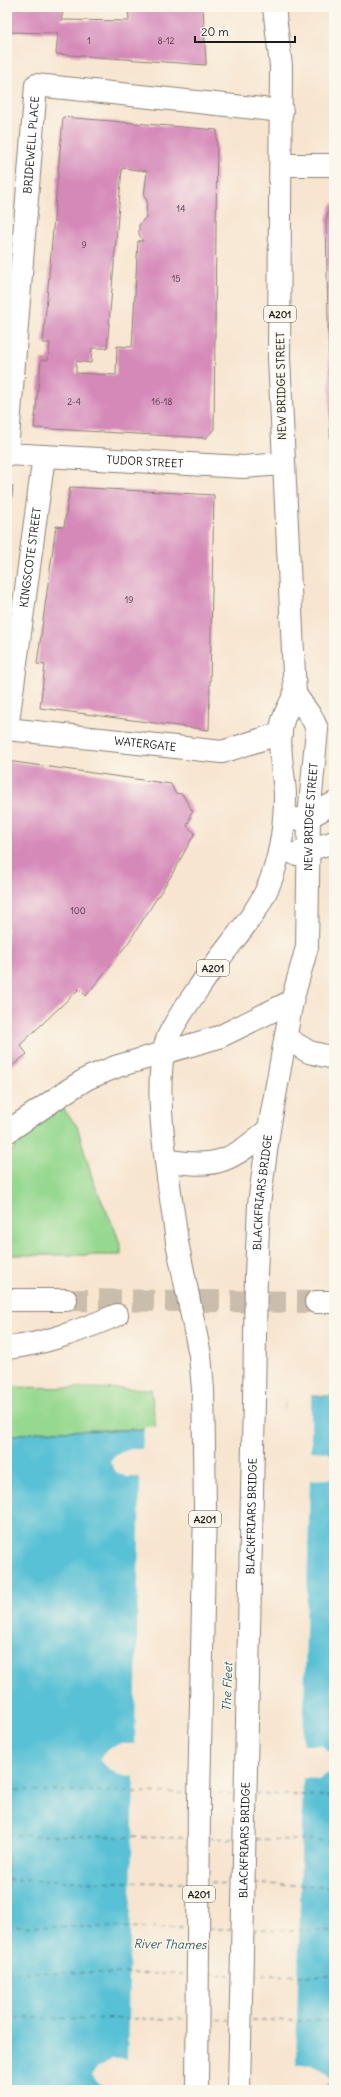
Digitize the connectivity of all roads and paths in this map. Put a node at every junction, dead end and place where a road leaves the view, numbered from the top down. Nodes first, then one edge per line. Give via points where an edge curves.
1 (274, 7) edge
2 (282, 111) junction
3 (282, 165) junction
4 (334, 165) edge
5 (7, 453) edge
6 (44, 456) junction
7 (283, 464) junction
8 (295, 694) junction
9 (7, 730) edge
10 (281, 733) junction
11 (334, 803) edge
12 (309, 817) junction
13 (284, 822) junction
14 (334, 842) edge
15 (308, 851) junction
16 (277, 858) junction
17 (307, 947) joint
18 (292, 1001) junction
19 (286, 1038) junction
20 (164, 1052) junction
21 (334, 1058) edge
22 (269, 1129) junction
23 (7, 1132) edge
24 (167, 1160) junction
25 (7, 1300) edge
26 (66, 1300) tunnel mouth
27 (117, 1314) dead end
28 (7, 1348) edge
29 (197, 2090) edge
30 (239, 2090) edge

1 - 2 main road, NEW BRIDGE STREET / A201 via 282,66
2 - 3 main road, NEW BRIDGE STREET / A201
2 - 5 main road, BRIDEWELL PLACE via 36,85
3 - 4 main road
3 - 7 main road, NEW BRIDGE STREET / A201 via 279,357
5 - 6 main road, TUDOR STREET
6 - 7 main road, TUDOR STREET via 180,465 243,467
6 - 9 main road, KINGSCOTE STREET
7 - 8 main road, NEW BRIDGE STREET / A201
8 - 10 main road, NEW BRIDGE STREET / A201 via 282,724
8 - 12 main road, NEW BRIDGE STREET via 317,730
9 - 10 main road, WATERGATE via 222,752
10 - 13 main road, NEW BRIDGE STREET / A201
11 - 12 main road
12 - 13 main road
12 - 15 main road, NEW BRIDGE STREET
13 - 16 main road, NEW BRIDGE STREET / A201
14 - 15 main road
15 - 16 main road
15 - 17 main road, NEW BRIDGE STREET
16 - 20 main road, NEW BRIDGE STREET / A201 via 268,888 176,1024 168,1037
17 - 18 main road, BLACKFRIARS BRIDGE
18 - 19 main road, BLACKFRIARS BRIDGE
18 - 20 main road via 219,1037
19 - 21 main road via 309,1052
19 - 22 main road, BLACKFRIARS BRIDGE
20 - 23 main road via 88,1078
20 - 24 main road, A201 via 160,1100
22 - 24 main road via 234,1156 221,1161 189,1165
22 - 30 main road, BLACKFRIARS BRIDGE, bridge via 259,1204
24 - 29 main road, A201, bridge via 177,1242 200,1355 205,1433
25 - 26 main road
27 - 28 main road via 68,1335

